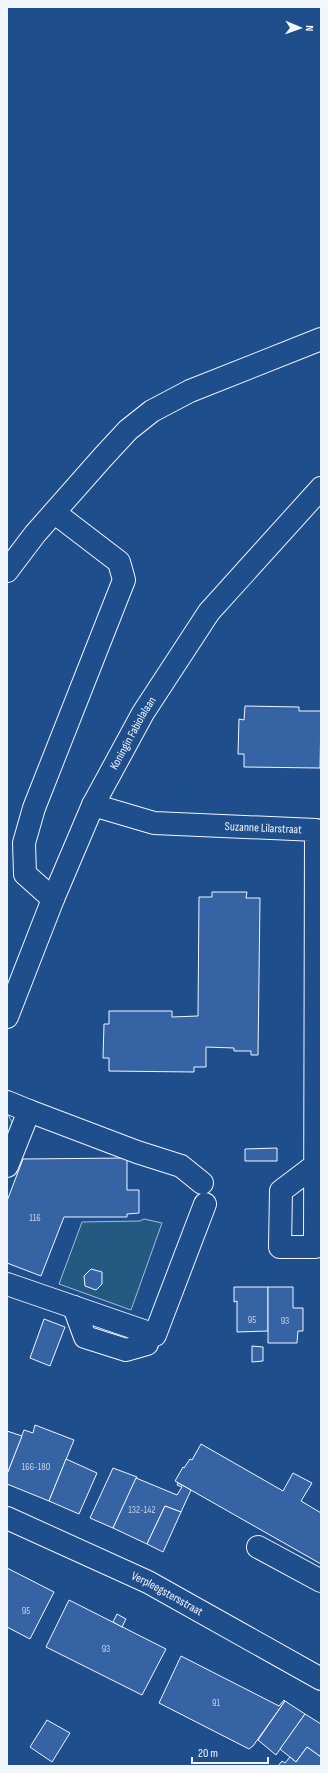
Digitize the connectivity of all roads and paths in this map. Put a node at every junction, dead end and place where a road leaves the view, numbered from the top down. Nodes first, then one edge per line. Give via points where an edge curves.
1 (321, 339) edge
2 (321, 488) edge
3 (55, 513) junction
4 (7, 571) edge
5 (93, 805) junction
6 (318, 824) edge
7 (53, 899) junction
8 (7, 1017) edge
9 (7, 1102) edge
10 (29, 1110) junction
11 (7, 1166) edge
12 (314, 1166) dead end
13 (7, 1284) edge
14 (74, 1307) junction
15 (148, 1344) dead end
16 (7, 1518) edge
17 (258, 1547) dead end
18 (321, 1581) edge
19 (318, 1671) edge

1 - 3 street via 190,391 152,411 128,430
2 - 5 street, Koningin Fabiolalaan via 209,612 143,713
3 - 4 street via 35,534
3 - 7 street via 120,562 124,580 34,808 24,843 25,874
5 - 6 street, Suzanne Lilarstraat via 154,823
5 - 7 street, Koningin Fabiolalaan
6 - 12 street, Suzanne Lilarstraat
7 - 8 street, Koningin Fabiolalaan
9 - 10 street
10 - 11 street
10 - 14 street via 137,1152 181,1166 204,1194 155,1335
13 - 14 street
14 - 15 street via 85,1337 126,1350
16 - 19 street, Verpleegstersstraat via 148,1582
17 - 18 street

